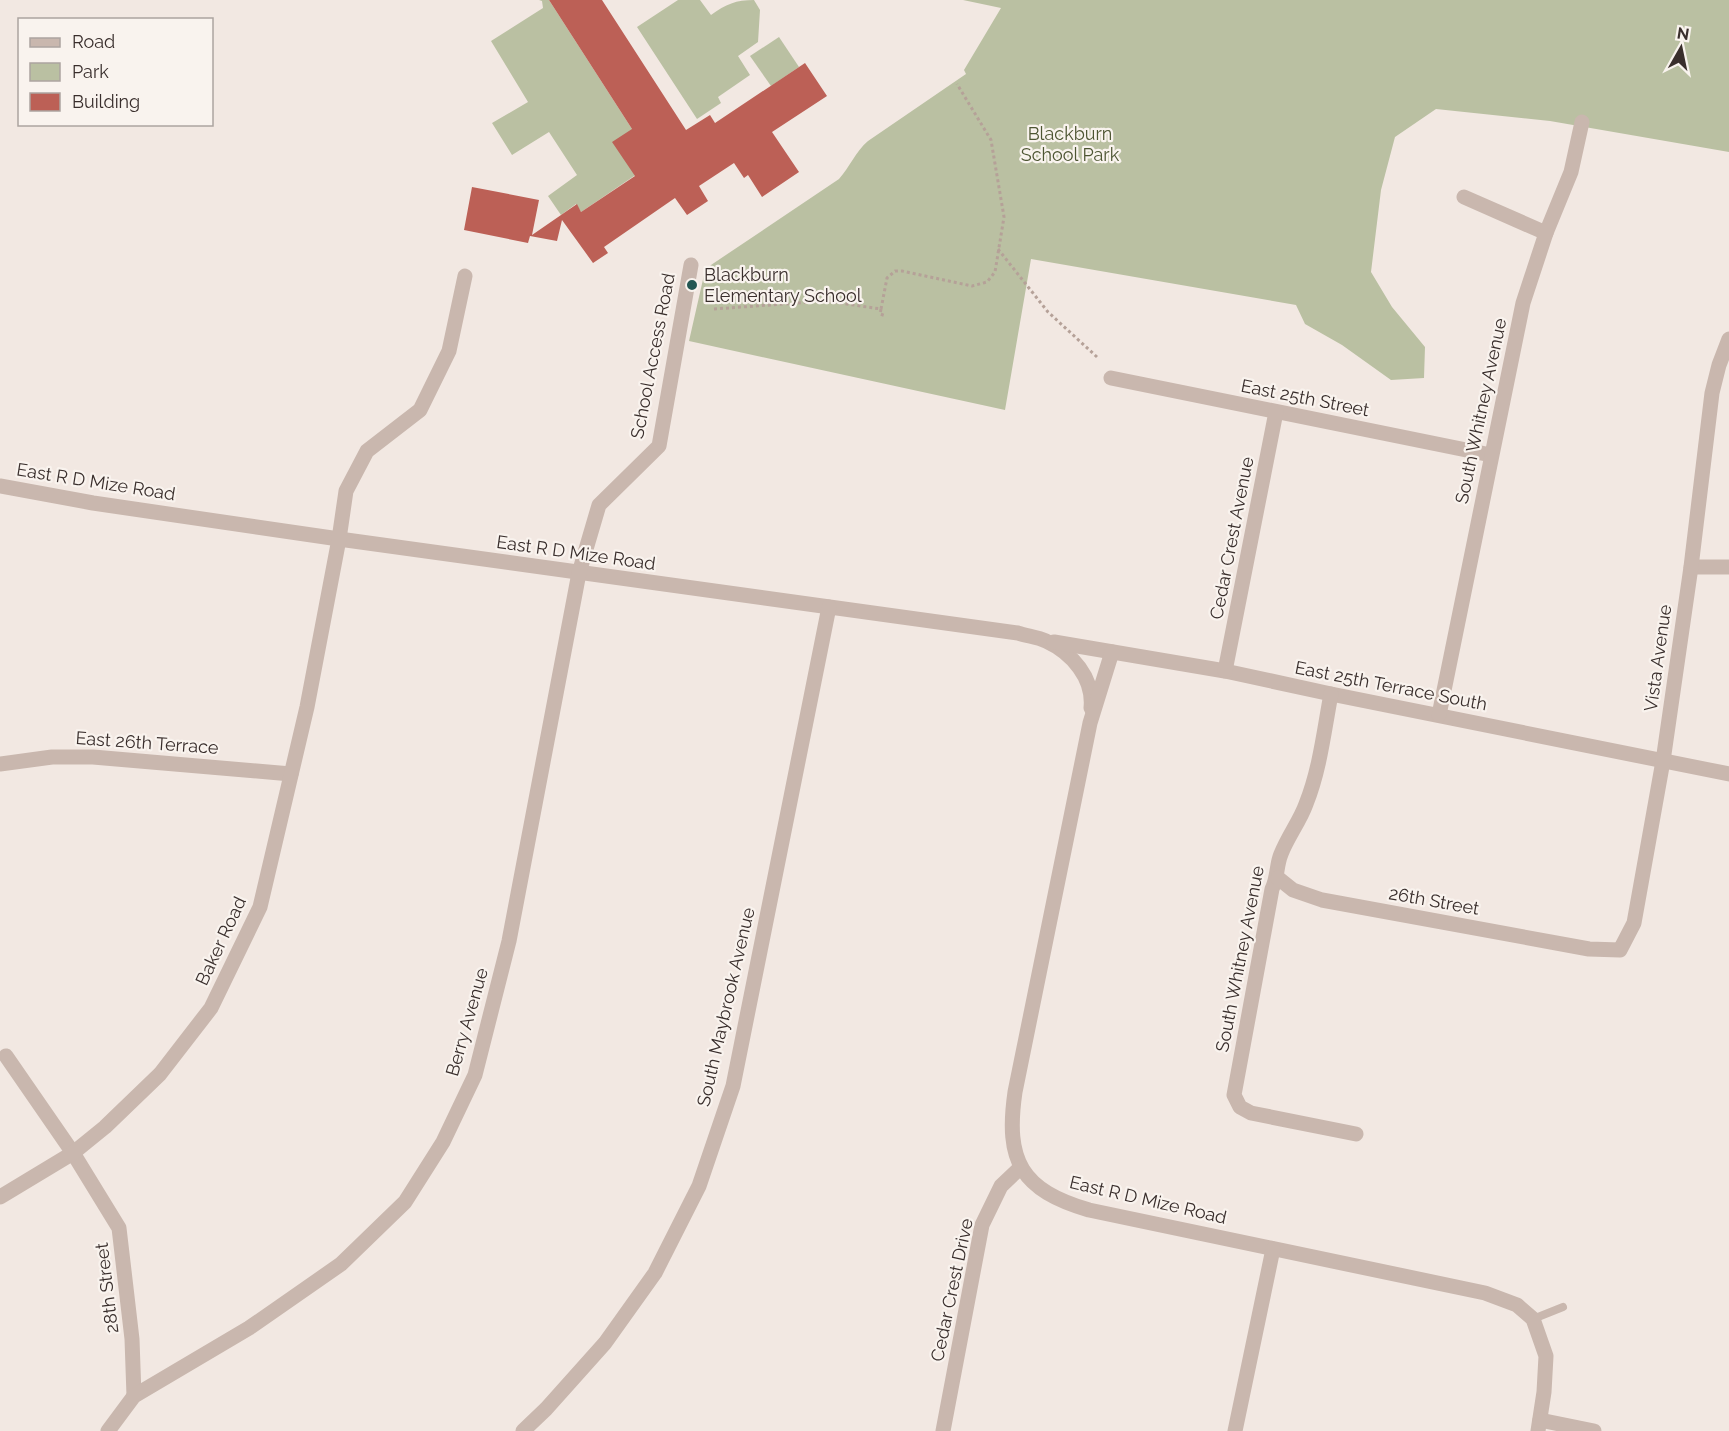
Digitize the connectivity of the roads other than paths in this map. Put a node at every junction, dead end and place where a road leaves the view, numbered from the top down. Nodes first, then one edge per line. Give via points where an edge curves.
1 (1582, 122) dead end
2 (1464, 197) dead end
3 (1546, 233) junction
4 (691, 265) dead end
5 (465, 276) dead end
6 (1729, 339) edge
7 (1111, 378) dead end
8 (1276, 412) junction
9 (1491, 455) junction
10 (0, 486) edge
11 (339, 539) junction
12 (1690, 567) junction
13 (1729, 567) edge
14 (579, 573) junction
15 (829, 607) junction
16 (1045, 640) junction
17 (1112, 652) junction
18 (1225, 671) junction
19 (1331, 694) junction
20 (1439, 715) junction
21 (1090, 723) junction
22 (1663, 762) junction
23 (0, 764) edge
24 (291, 774) junction
25 (1729, 774) edge
26 (1278, 878) junction
27 (1589, 949) joint
28 (6, 1056) dead end
29 (1356, 1134) dead end
30 (73, 1153) junction
31 (1020, 1168) junction
32 (0, 1197) edge
33 (1273, 1249) junction
34 (1563, 1307) dead end
35 (1533, 1319) junction
36 (134, 1396) junction
37 (1539, 1426) edge
38 (108, 1431) edge
39 (523, 1431) edge
40 (943, 1431) edge
41 (1235, 1431) edge
42 (1594, 1431) edge

1 - 3 street, South Whitney Avenue via 1571,172
2 - 3 street
3 - 9 street, South Whitney Avenue via 1523,303
4 - 14 street, School Access Road via 658,446 599,505
5 - 11 street, Baker Road via 449,351 420,410 367,451 346,491
6 - 12 street, Vista Avenue via 1712,393
7 - 8 street, East 25th Street
8 - 9 street, East 25th Street
8 - 18 street, Cedar Crest Avenue
9 - 20 street, South Whitney Avenue
10 - 11 street, East R D Mize Road
11 - 14 street, East R D Mize Road
11 - 24 street, Baker Road
12 - 13 street
12 - 22 street, Vista Avenue
14 - 15 street, East R D Mize Road
14 - 36 street, Berry Avenue via 509,941 475,1075 443,1142 405,1202 340,1264 249,1328
15 - 16 street, East R D Mize Road
15 - 39 street, South Maybrook Avenue via 733,1086 699,1185 655,1272 605,1343
16 - 17 street, East 25th Terrace South
16 - 21 street, East R D Mize Road via 1066,653 1089,684
17 - 18 street, East 25th Terrace South
17 - 21 street, East R D Mize Road
18 - 19 street, East 25th Terrace South
19 - 20 street, East 25th Terrace South
19 - 26 street, South Whitney Avenue via 1316,774 1306,805 1282,852
20 - 22 street, East 25th Terrace South
21 - 31 street, East R D Mize Road via 1015,1092 1011,1136
22 - 25 street, East 25th Terrace South
22 - 27 street, Vista Avenue via 1634,923 1620,950
23 - 24 street, East 26th Terrace via 52,757 93,757
24 - 30 street, Baker Road via 260,907 211,1008 160,1074
26 - 27 street, 26th Street via 1293,890 1322,900
26 - 29 street, South Whitney Avenue via 1272,889 1234,1095 1240,1107 1251,1113
28 - 30 street, 28th Street
30 - 32 street, Baker Road
30 - 36 street, 28th Street via 119,1228 132,1339
31 - 33 street, East R D Mize Road via 1067,1203
31 - 40 street, Cedar Crest Drive via 1001,1186 982,1225
33 - 35 street, East R D Mize Road via 1485,1293 1516,1305
33 - 41 street
34 - 35 lane
35 - 37 street via 1546,1356
36 - 38 street, Berry Avenue
37 - 42 street

